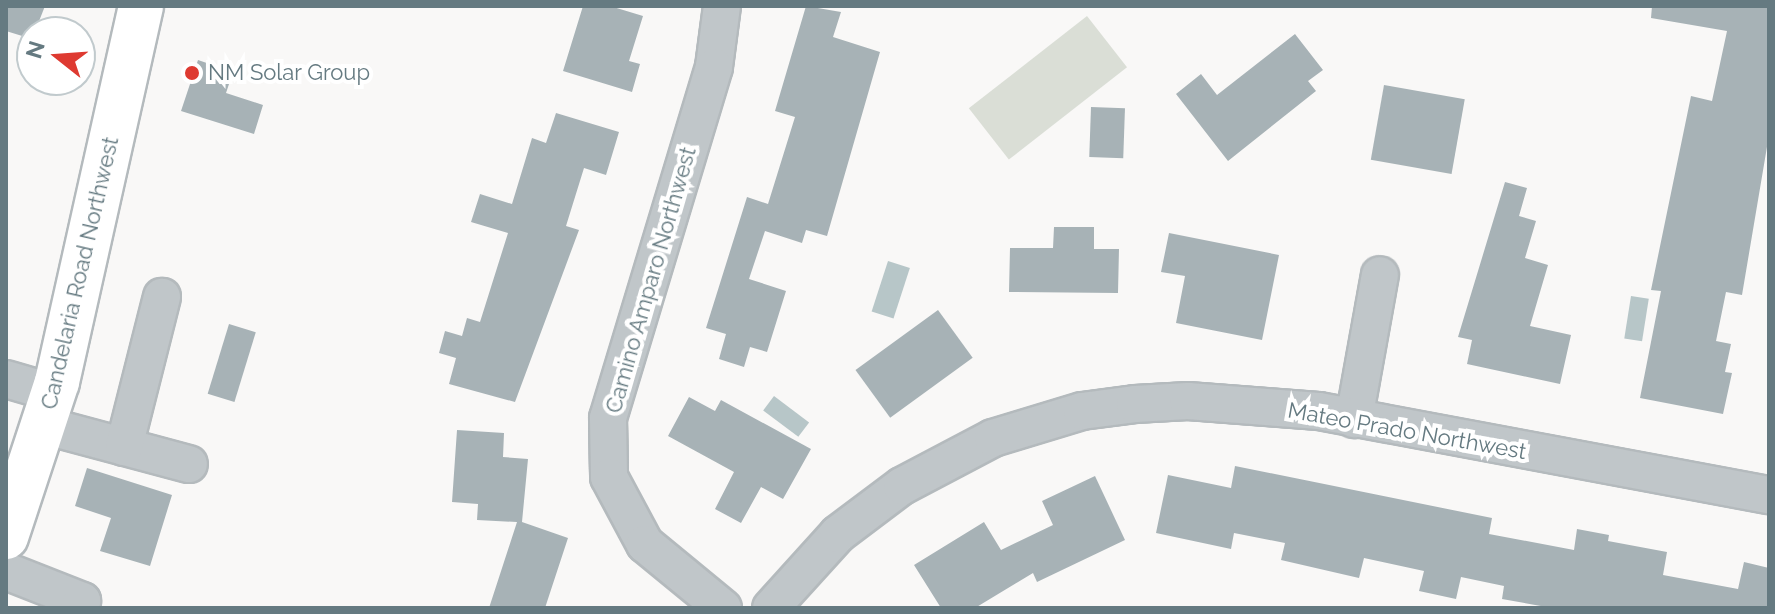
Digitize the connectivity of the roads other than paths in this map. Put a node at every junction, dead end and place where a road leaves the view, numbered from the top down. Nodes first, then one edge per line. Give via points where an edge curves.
1 (141, 6) edge
2 (722, 6) edge
3 (1380, 275) dead end
4 (162, 297) dead end
5 (6, 379) edge
6 (49, 409) junction
7 (1354, 419) junction
8 (124, 447) junction
9 (189, 464) dead end
10 (1769, 495) edge
11 (6, 537) edge
12 (6, 571) edge
13 (87, 606) edge
14 (723, 608) edge
15 (771, 608) edge

1 - 6 main road, Candelaria Road Northwest
2 - 14 street, Camino Amparo Northwest via 714,67 608,418 609,477 645,544
3 - 7 street
4 - 8 street
5 - 6 street
6 - 8 street
6 - 11 main road, Candelaria Road Northwest
7 - 10 street, Mateo Prado Northwest
7 - 15 street, Mateo Prado Northwest via 1319,411 1203,402 1135,404 1082,411 993,438 902,486 838,534
8 - 9 street
12 - 13 street

